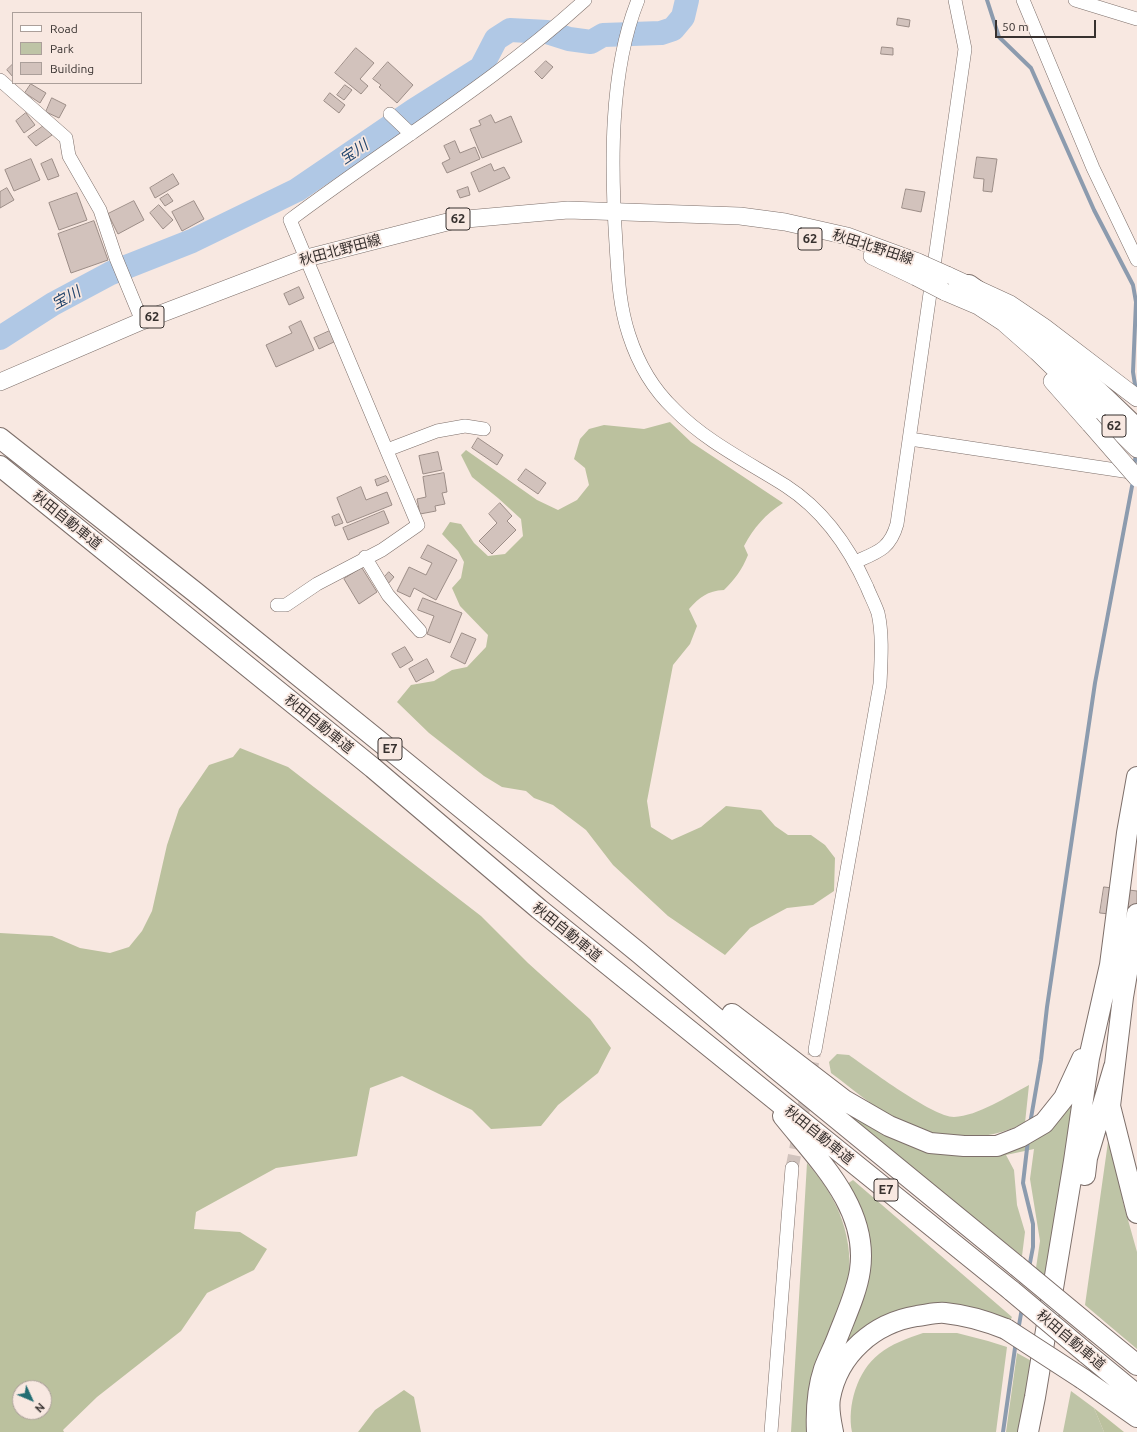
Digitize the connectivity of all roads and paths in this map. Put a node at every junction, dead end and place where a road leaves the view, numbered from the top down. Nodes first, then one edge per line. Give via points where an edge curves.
1 (585, 0) edge
2 (638, 0) edge
3 (956, 0) edge
4 (1023, 0) edge
5 (1075, 0) edge
6 (1137, 19) edge
7 (0, 80) edge
8 (390, 114) dead end
9 (411, 134) junction
10 (614, 211) junction
11 (307, 258) junction
12 (1137, 260) edge
13 (917, 269) junction
14 (969, 285) junction
15 (945, 292) junction
16 (142, 321) junction
17 (0, 382) edge
18 (1095, 398) junction
19 (1137, 398) edge
20 (484, 429) dead end
21 (1137, 429) edge
22 (0, 438) edge
23 (910, 439) junction
24 (1137, 449) edge
25 (387, 450) junction
26 (0, 466) edge
27 (1137, 473) edge
28 (1137, 478) edge
29 (365, 557) junction
30 (856, 562) junction
31 (277, 605) dead end
32 (420, 631) dead end
33 (1137, 777) edge
34 (1137, 914) edge
35 (639, 953) junction
36 (1096, 1028) junction
37 (815, 1050) tunnel mouth
38 (1114, 1067) junction
39 (761, 1088) junction
40 (792, 1168) tunnel mouth
41 (1137, 1213) edge
42 (1137, 1365) edge
43 (1137, 1395) edge
44 (1137, 1417) edge
45 (771, 1432) edge
46 (817, 1432) edge
47 (833, 1432) edge
48 (1028, 1432) edge
49 (1040, 1432) edge

1 - 9 street via 488,80
2 - 10 street via 620,60 614,133
3 - 23 street via 965,49
4 - 12 street via 1093,168
5 - 6 street
7 - 16 street via 66,138 69,156 100,210 116,258
8 - 9 street
9 - 11 street via 290,220
10 - 11 main road, 秋田北野田線 / 62 via 568,210 455,220
10 - 13 main road, 秋田北野田線 / 62 via 701,214 844,247
10 - 30 street via 620,297 629,335 643,369 654,385 674,410 708,437 804,499 840,537
11 - 16 main road, 秋田北野田線 / 62
11 - 25 street
13 - 14 main road, 秋田北野田線 / 62, bridge via 947,275
13 - 15 main road, 秋田北野田線 / 62, bridge
14 - 18 highway via 1029,330
14 - 19 main road, 62 via 1010,304 1098,366
15 - 18 main road, 62 via 978,306 1004,323
15 - 28 main road, bridge via 983,317 1039,366
16 - 17 main road, 秋田北野田線 / 62
18 - 21 highway
18 - 24 main road, 62
20 - 25 street via 465,426 437,431
22 - 35 highway, 秋田自動車道 / E7 via 208,602
23 - 27 street
23 - 30 street via 893,538 880,551
25 - 29 street via 418,525 382,550
26 - 39 highway, 秋田自動車道 / E7 via 373,768 539,910
29 - 31 street via 286,605
29 - 32 street via 388,595
30 - 37 street via 878,613 882,650 880,684
33 - 36 highway via 1110,965
34 - 38 highway
35 - 36 highway via 715,1001 844,1100 889,1126 930,1143 997,1146 1020,1137 1044,1123 1064,1098
35 - 42 highway, 秋田自動車道 / E7, bridge
36 - 48 highway
38 - 41 highway via 1110,1106
38 - 49 highway via 1087,1158
39 - 43 highway, 秋田自動車道 / E7, bridge
39 - 46 highway via 810,1151 826,1167 850,1211 861,1238 860,1271 823,1370 816,1407
40 - 45 street
44 - 47 highway, bridge via 1006,1329 980,1319 943,1312 904,1318 877,1329 856,1345 838,1371 830,1399

